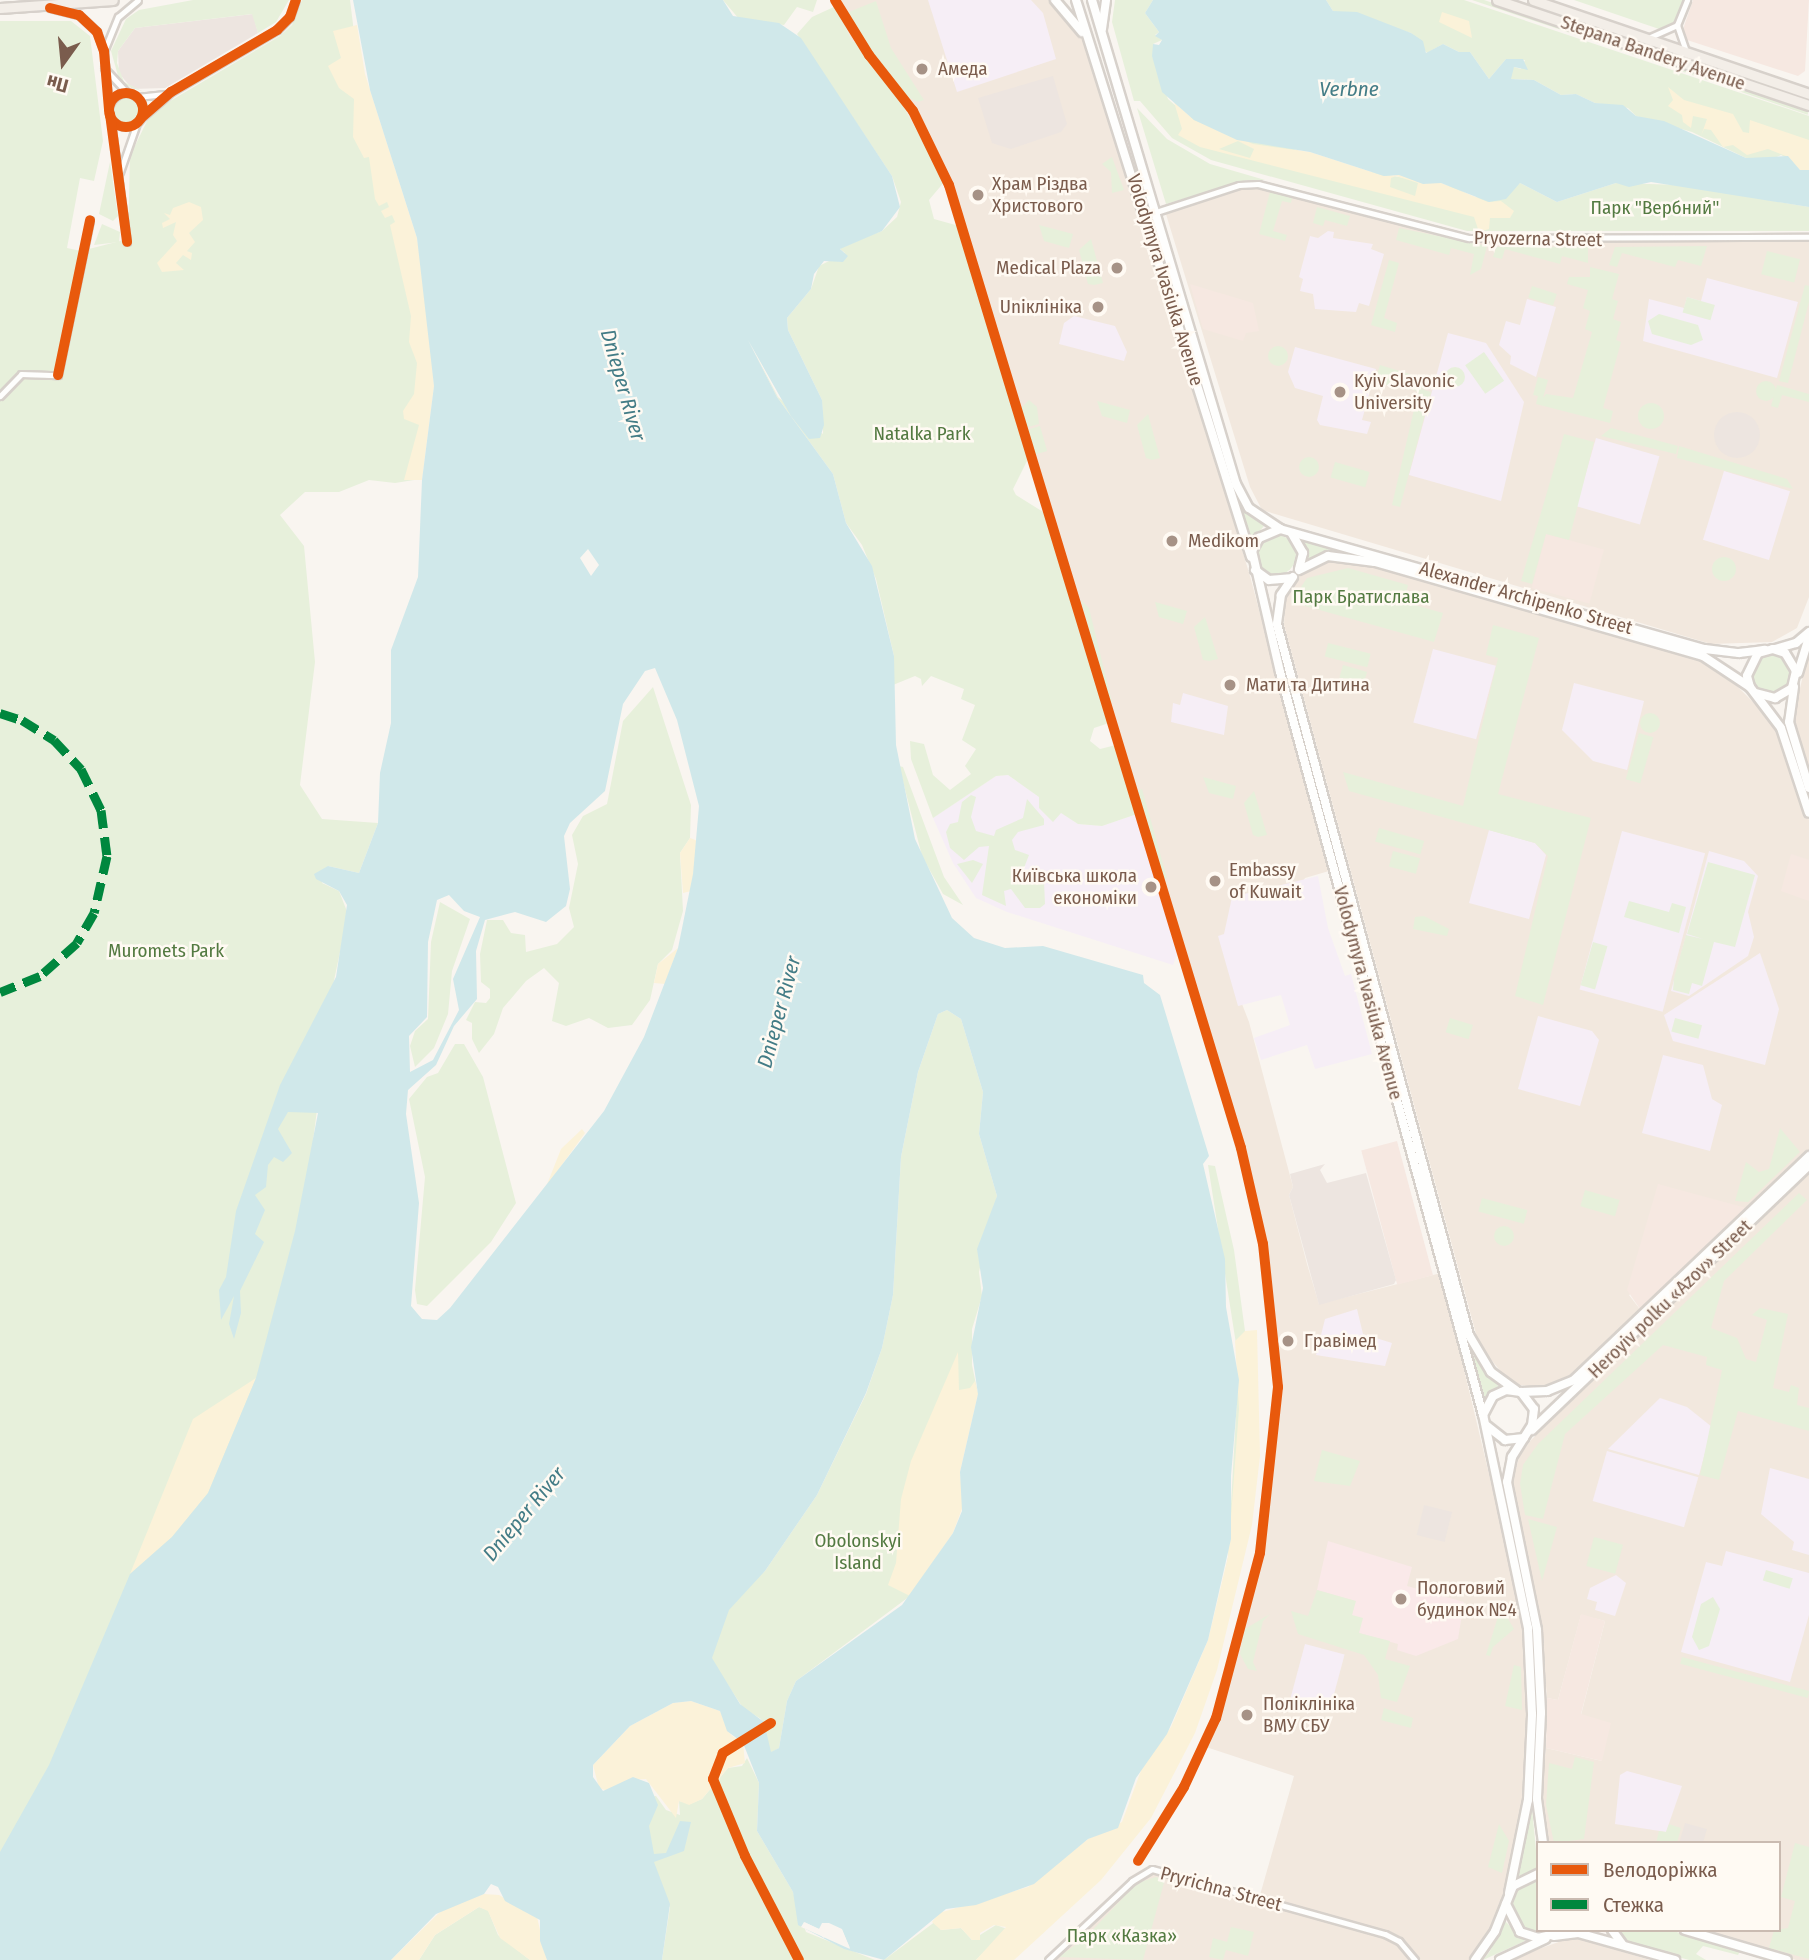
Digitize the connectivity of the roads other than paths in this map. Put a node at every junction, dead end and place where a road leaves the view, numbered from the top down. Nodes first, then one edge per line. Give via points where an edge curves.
1 (113, 0) edge
2 (138, 0) edge
3 (296, 0) edge
4 (1055, 0) edge
5 (1076, 0) edge
6 (1092, 0) edge
7 (1106, 0) edge
8 (1497, 0) edge
9 (1533, 0) edge
10 (1687, 0) edge
11 (0, 8) edge
12 (50, 8) junction
13 (1677, 25) junction
14 (1102, 32) junction
15 (1648, 38) junction
16 (1089, 41) junction
17 (1107, 49) junction
18 (104, 51) junction
19 (1686, 51) junction
20 (1094, 60) junction
21 (104, 68) junction
22 (172, 92) junction
23 (127, 93) junction
24 (1809, 94) edge
25 (137, 97) junction
26 (1106, 98) junction
27 (1123, 105) junction
28 (1809, 105) edge
29 (110, 112) junction
30 (139, 121) junction
31 (119, 175) junction
32 (1153, 213) junction
33 (90, 220) dead end
34 (1809, 237) edge
35 (127, 242) dead end
36 (1174, 279) junction
37 (1164, 282) junction
38 (0, 396) edge
39 (1284, 531) junction
40 (1252, 560) junction
41 (1255, 570) junction
42 (1296, 573) junction
43 (1809, 632) edge
44 (1809, 638) edge
45 (1769, 649) junction
46 (1795, 682) junction
47 (1753, 690) junction
48 (1809, 788) edge
49 (1809, 813) edge
50 (1334, 853) junction
51 (1809, 1156) edge
52 (1809, 1165) edge
53 (1518, 1391) junction
54 (1484, 1419) junction
55 (1527, 1435) junction
56 (1543, 1841) edge
57 (1536, 1875) edge
58 (1509, 1893) junction
59 (1506, 1904) junction
60 (1613, 1932) edge
61 (1691, 1932) edge
62 (1555, 1935) edge
63 (1623, 1945) junction
64 (1775, 1958) edge
65 (1048, 1960) edge
66 (1415, 1960) edge
67 (1475, 1960) edge
68 (1500, 1960) edge
69 (1675, 1960) edge
70 (1787, 1960) edge

1 - 12 main road
2 - 18 street via 118,17
3 - 22 street via 290,17 277,30
4 - 16 main road
5 - 16 main road, Volodymyra Ivasiuka Avenue
6 - 14 main road, Volodymyra Ivasiuka Avenue
7 - 14 main road
8 - 28 main road, Stepana Bandery Avenue
9 - 15 main road, Stepana Bandery Avenue
10 - 13 street
11 - 12 main road
12 - 18 street via 79,15 90,23
13 - 15 street
13 - 19 street
14 - 17 main road, Volodymyra Ivasiuka Avenue
15 - 19 main road, Stepana Bandery Avenue
16 - 20 main road, Volodymyra Ivasiuka Avenue
17 - 20 main road
17 - 27 main road, Volodymyra Ivasiuka Avenue
18 - 21 street
19 - 24 main road, Stepana Bandery Avenue
20 - 26 main road, Volodymyra Ivasiuka Avenue
21 - 23 street
21 - 29 street
22 - 25 street
22 - 30 street
23 - 25 street
23 - 29 street via 113,99
25 - 30 street via 143,107
26 - 27 main road
26 - 37 main road, Volodymyra Ivasiuka Avenue
27 - 32 main road, Volodymyra Ivasiuka Avenue
29 - 30 street via 120,126
29 - 31 street
30 - 31 street
31 - 35 street
32 - 34 street, Pryozerna Street via 1239,185 1258,184 1469,238
32 - 36 main road, Volodymyra Ivasiuka Avenue
33 - 38 street via 58,375 21,374
36 - 37 main road
36 - 39 main road, Volodymyra Ivasiuka Avenue via 1236,484 1249,508
37 - 40 main road, Volodymyra Ivasiuka Avenue
39 - 40 main road via 1259,538
39 - 42 main road via 1303,553
39 - 45 main road, Alexander Archipenko Street via 1705,649 1739,653
40 - 41 main road
41 - 42 main road via 1269,580
41 - 50 main road, Volodymyra Ivasiuka Avenue
42 - 47 main road, Alexander Archipenko Street via 1328,556 1375,562 1703,656 1731,670
42 - 50 main road, Volodymyra Ivasiuka Avenue via 1281,595 1277,624
43 - 45 main road, Alexander Archipenko Street via 1796,643
44 - 46 main road
45 - 46 main road via 1792,659
45 - 47 main road via 1748,664
46 - 47 main road via 1775,698
46 - 48 main road via 1789,722
47 - 49 main road, Alexander Archipenko Street via 1781,728
50 - 53 main road, Volodymyra Ivasiuka Avenue via 1469,1335 1491,1372
50 - 54 main road, Volodymyra Ivasiuka Avenue
51 - 53 main road, Heroyiv polku «Azov» Street via 1574,1380 1547,1391
52 - 55 main road, Heroyiv polku «Azov» Street
53 - 54 main road via 1493,1396
53 - 55 main road via 1534,1409
54 - 55 main road via 1505,1440
54 - 58 main road, Volodymyra Ivasiuka Avenue via 1528,1628 1531,1670 1527,1811
55 - 56 main road via 1512,1457 1507,1482 1537,1630 1541,1722 1537,1799
57 - 58 main road via 1519,1881
58 - 59 main road, Volodymyra Ivasiuka Avenue
59 - 62 main road via 1520,1932
59 - 67 main road
60 - 63 main road
61 - 64 main road
62 - 63 main road via 1578,1933
62 - 68 main road
63 - 69 main road
64 - 70 main road
65 - 66 street, Pryrichna Street via 1132,1881 1152,1870 1385,1934 1399,1941

